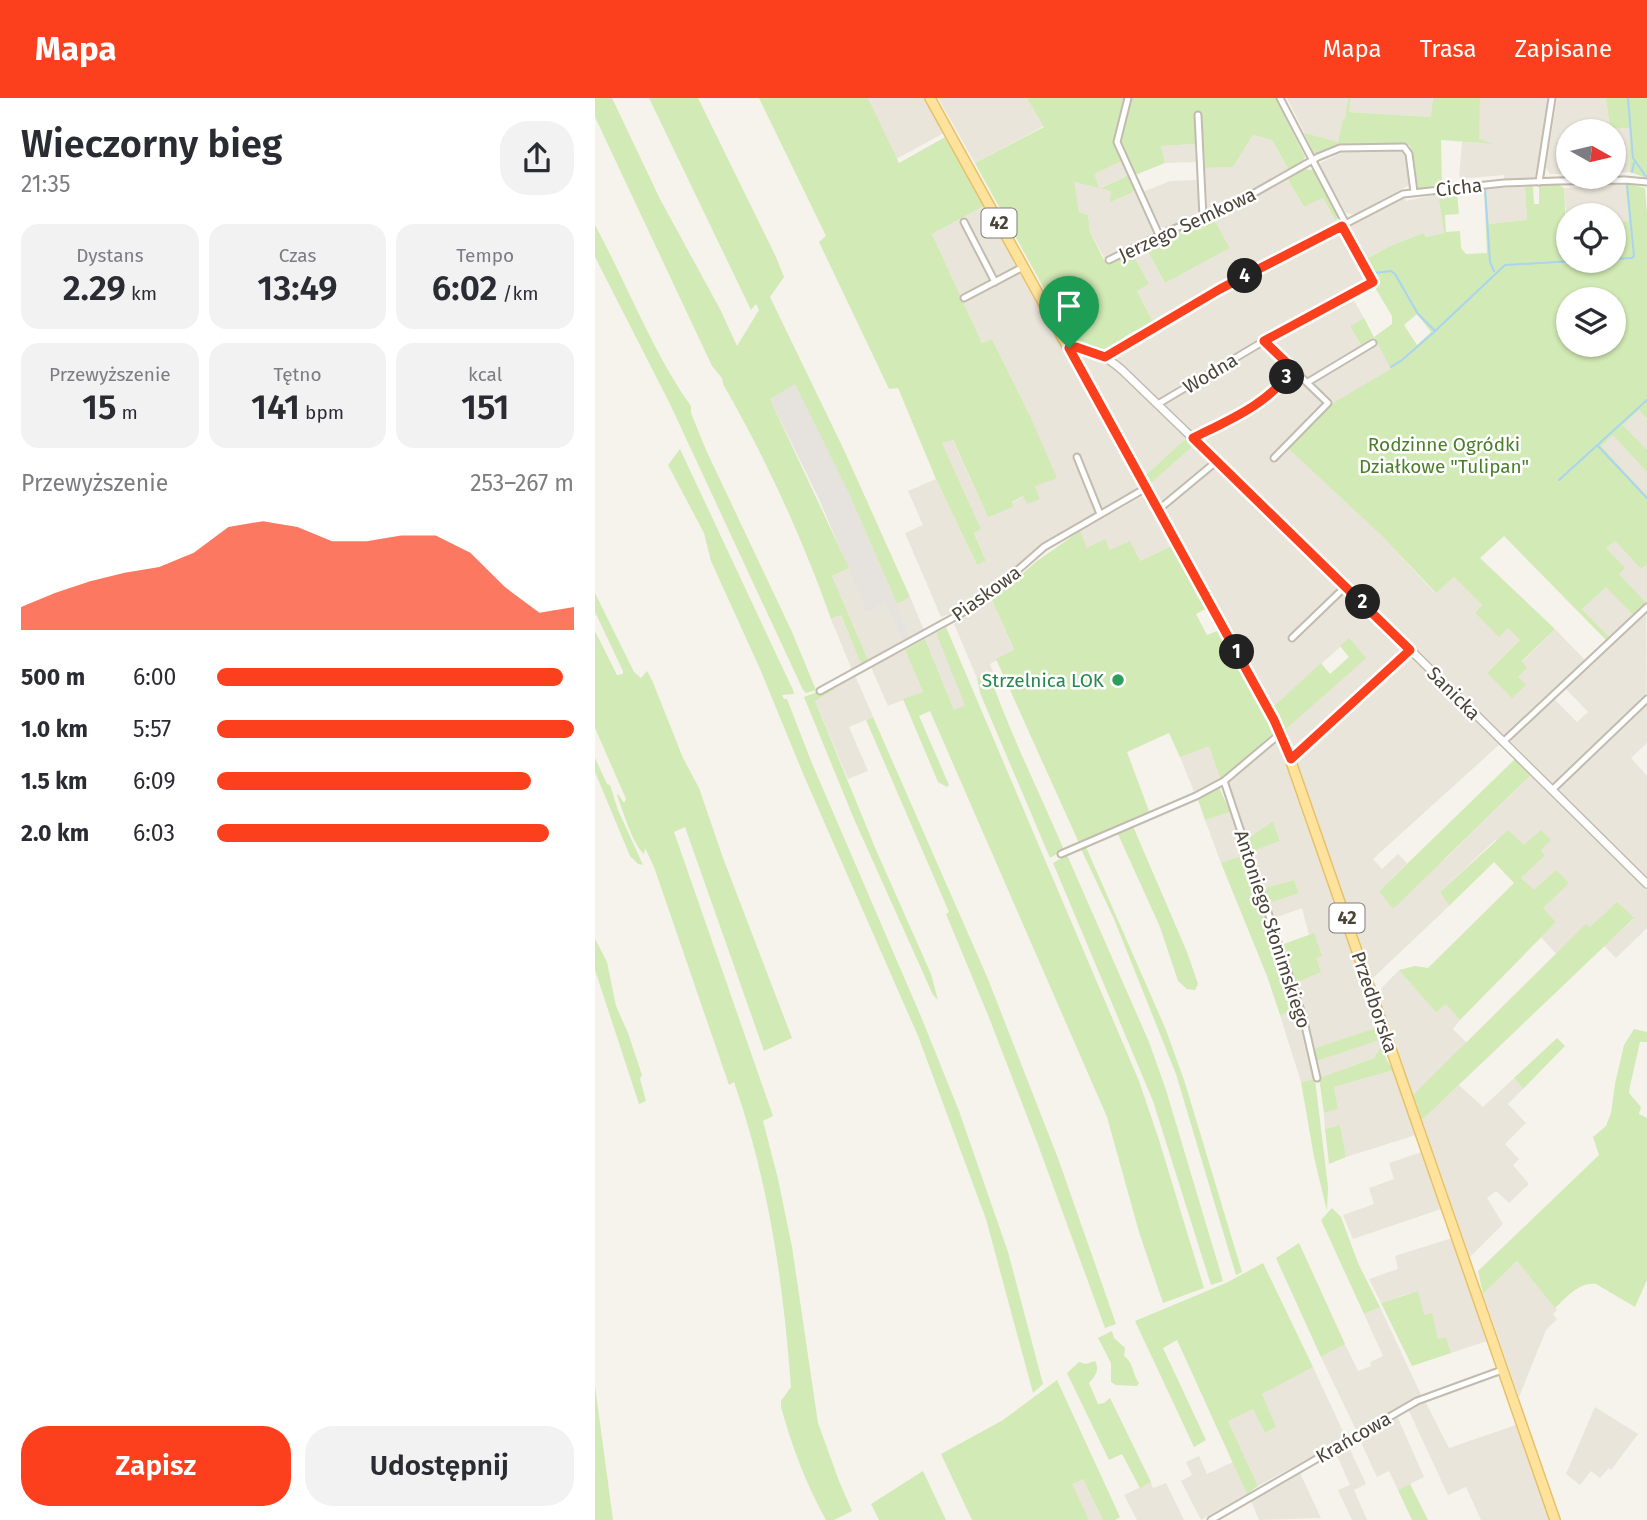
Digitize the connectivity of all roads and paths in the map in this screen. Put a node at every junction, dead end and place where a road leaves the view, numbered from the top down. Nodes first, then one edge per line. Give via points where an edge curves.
1 (930, 98) edge
2 (1129, 98) edge
3 (1280, 98) edge
4 (1552, 98) edge
5 (1198, 115) dead end
6 (1312, 161) junction
7 (1539, 182) junction
8 (1647, 183) edge
9 (1414, 192) junction
10 (1203, 217) junction
11 (964, 222) dead end
12 (1344, 225) junction
13 (1159, 235) junction
14 (1109, 260) dead end
15 (1024, 267) junction
16 (995, 282) junction
17 (964, 298) dead end
18 (1264, 341) junction
19 (1373, 343) dead end
20 (1069, 348) junction
21 (1105, 357) junction
22 (1293, 369) junction
23 (1308, 382) junction
24 (1158, 404) junction
25 (1193, 438) junction
26 (1077, 457) dead end
27 (1274, 458) dead end
28 (1217, 461) junction
29 (1146, 488) junction
30 (1159, 510) junction
31 (1100, 514) junction
32 (1346, 586) junction
33 (1647, 607) edge
34 (1292, 638) dead end
35 (1410, 650) junction
36 (820, 691) dead end
37 (1647, 699) edge
38 (1281, 733) junction
39 (1503, 742) junction
40 (1291, 759) junction
41 (1224, 782) junction
42 (1552, 790) junction
43 (1061, 854) dead end
44 (1647, 884) edge
45 (1317, 1077) dead end
46 (1503, 1370) junction
47 (1211, 1520) edge
48 (1555, 1520) edge

1 - 15 main road, Przedborska / 42
2 - 13 street via 1117,142
3 - 6 street
4 - 7 street
5 - 10 street
6 - 9 street, Cicha via 1343,148 1401,146 1409,154
6 - 10 street, Jerzego Semkowa
6 - 12 street
7 - 8 street, Cicha
7 - 9 street, Cicha
9 - 12 street
10 - 13 street, Jerzego Semkowa
11 - 16 street
12 - 18 street, Wodna via 1373,282
12 - 21 street via 1220,289
13 - 14 street, Jerzego Semkowa
15 - 16 street
15 - 20 main road, Przedborska / 42
16 - 17 street
18 - 22 street
18 - 24 street, Wodna
19 - 23 street
20 - 21 street, Sanicka
20 - 29 main road, Przedborska / 42
21 - 24 street, Sanicka
22 - 23 street
22 - 25 street via 1263,401
23 - 27 street via 1328,403
24 - 25 street, Sanicka
25 - 28 street, Sanicka
26 - 31 street
28 - 30 street
28 - 32 street, Sanicka
29 - 30 main road, Przedborska / 42
29 - 31 street, Piaskowa
30 - 38 main road, Przedborska / 42
31 - 36 street, Piaskowa via 1044,547 963,613
32 - 34 street
32 - 35 street, Sanicka
33 - 39 street
35 - 39 street, Sanicka
35 - 40 street
37 - 42 street
38 - 40 main road, Przedborska / 42
38 - 41 street
39 - 42 street, Sanicka
40 - 46 main road, Przedborska / 42
41 - 43 street
41 - 45 street, Antoniego Słonimskiego via 1303,1017
42 - 44 street, Sanicka
46 - 47 street, Krańcowa via 1417,1401
46 - 48 main road, Przedborska / 42

